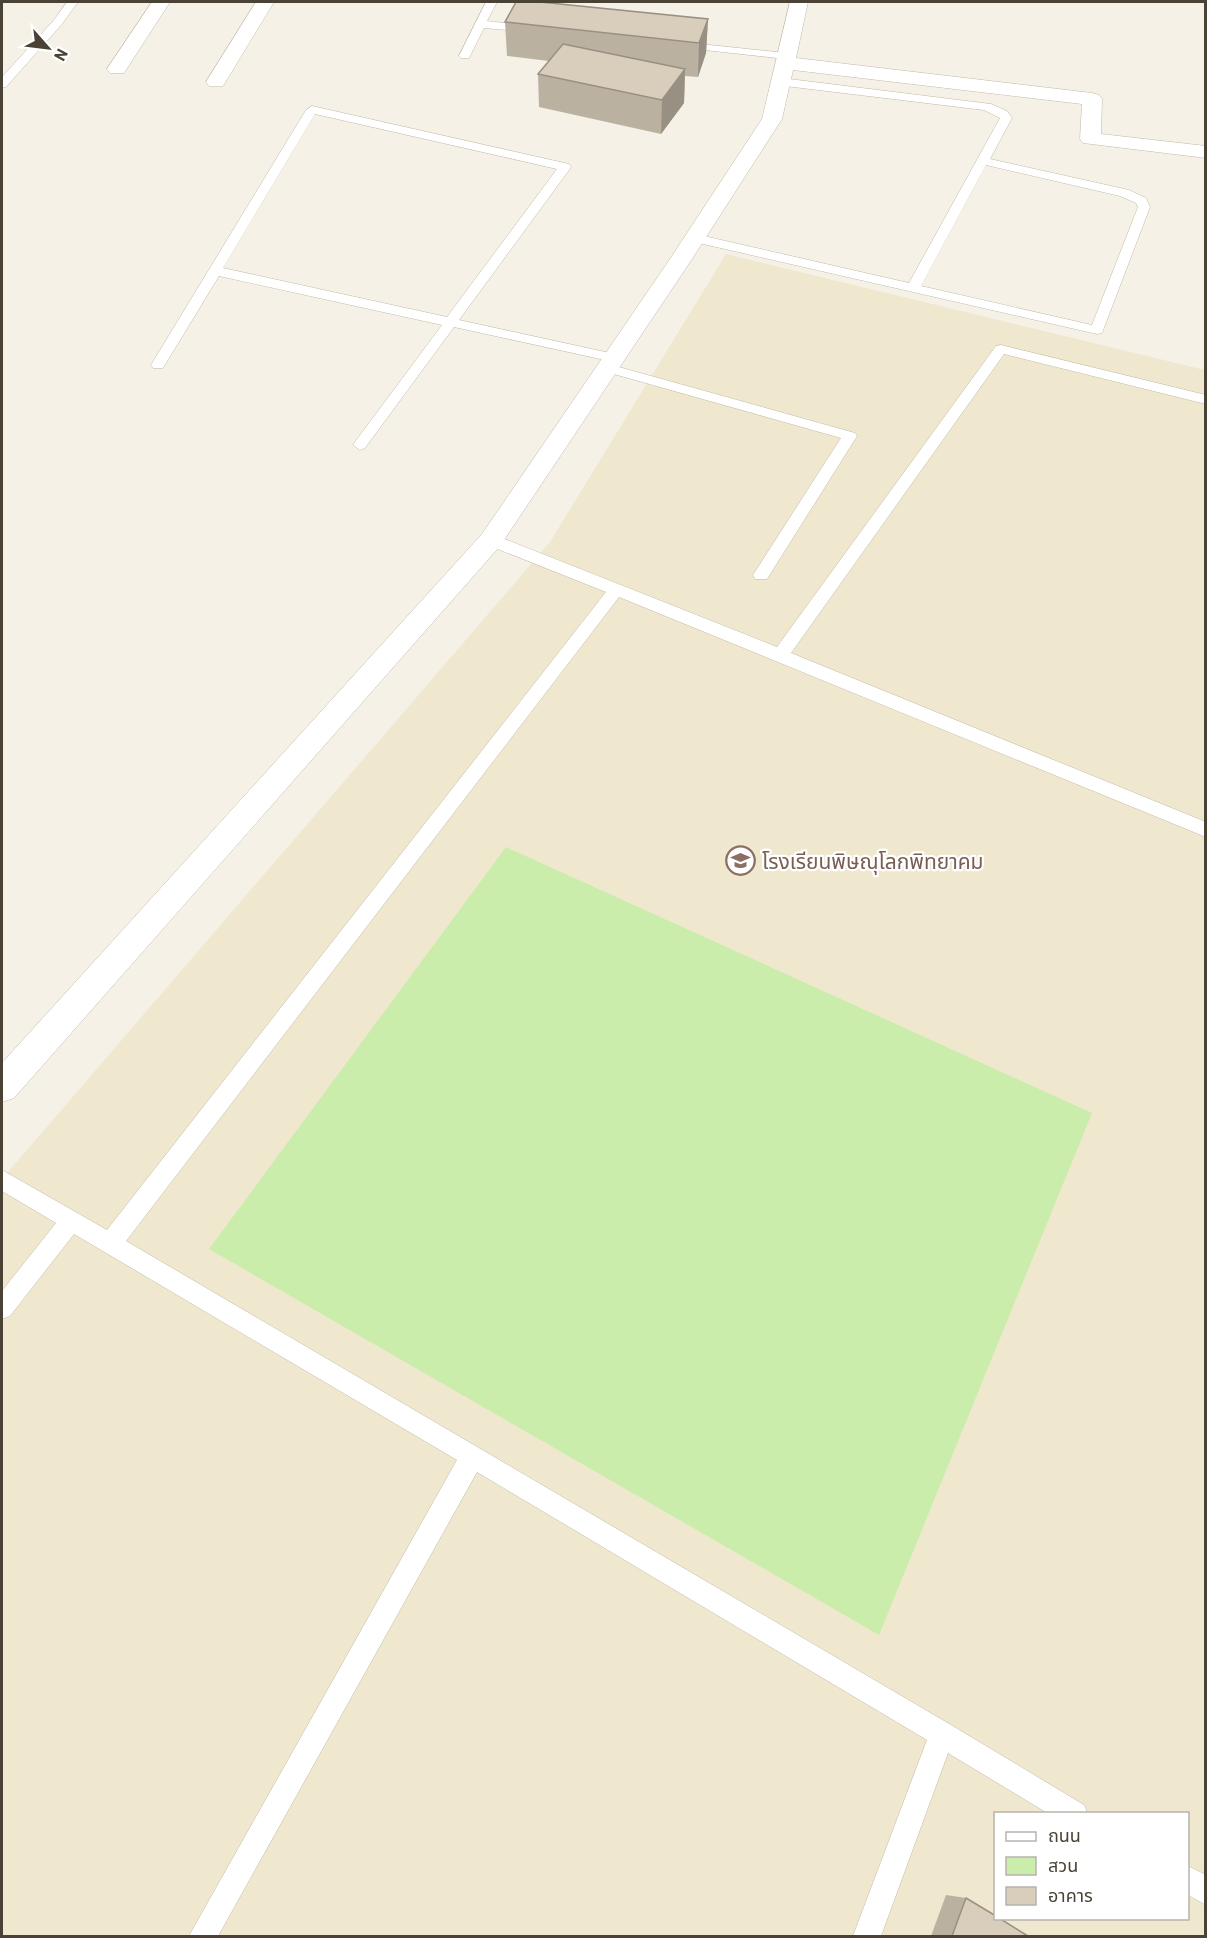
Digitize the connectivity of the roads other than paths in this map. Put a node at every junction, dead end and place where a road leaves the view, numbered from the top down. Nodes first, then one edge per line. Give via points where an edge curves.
1 (72, 2) edge
2 (162, 2) edge
3 (265, 2) edge
4 (491, 2) edge
5 (799, 2) edge
6 (481, 24) junction
7 (540, 30) edge
8 (669, 44) edge
9 (465, 56) dead end
10 (784, 67) junction
11 (117, 69) dead end
12 (216, 82) dead end
13 (2, 84) edge
14 (1206, 152) edge
15 (983, 161) junction
16 (695, 238) junction
17 (216, 271) junction
18 (913, 287) junction
19 (451, 322) junction
20 (611, 363) junction
21 (158, 365) dead end
22 (1206, 400) edge
23 (360, 445) dead end
24 (491, 540) junction
25 (761, 575) dead end
26 (616, 590) junction
27 (780, 655) junction
28 (1206, 830) edge
29 (2, 1087) edge
30 (2, 1180) edge
31 (72, 1221) junction
32 (110, 1244) junction
33 (2, 1308) edge
34 (473, 1456) junction
35 (942, 1734) junction
36 (1073, 1812) edge
37 (1189, 1881) edge
38 (1206, 1891) edge
39 (203, 1936) edge
40 (867, 1936) edge

1 - 13 lane
2 - 11 street
3 - 12 street
4 - 6 lane
5 - 10 street
6 - 7 lane
6 - 9 lane
8 - 10 lane
10 - 14 street via 1092,99 1090,139
10 - 15 lane via 996,111 1006,118
10 - 16 street via 772,119
15 - 18 lane
15 - 18 lane via 1124,193 1141,201 1144,207 1097,330
16 - 18 lane
16 - 20 street
17 - 19 lane
17 - 19 lane via 312,110 565,167
17 - 21 lane
19 - 20 lane
19 - 23 lane
20 - 24 street
20 - 25 lane via 850,436
22 - 27 lane via 1001,349
24 - 26 lane
24 - 29 street
26 - 27 lane
26 - 32 lane
27 - 28 lane
30 - 31 lane
31 - 32 lane
31 - 33 lane
32 - 34 lane
34 - 35 lane
34 - 39 lane
35 - 36 lane
35 - 40 lane
37 - 38 lane

